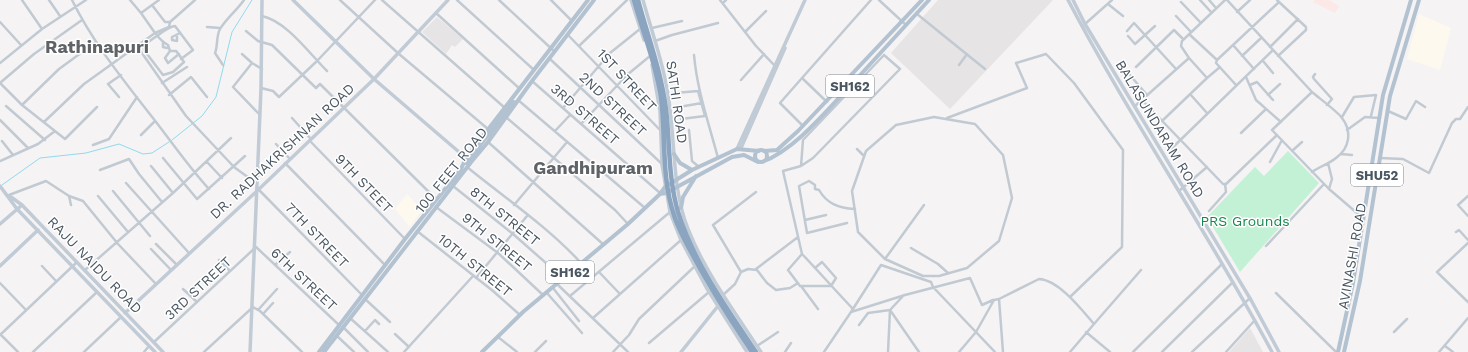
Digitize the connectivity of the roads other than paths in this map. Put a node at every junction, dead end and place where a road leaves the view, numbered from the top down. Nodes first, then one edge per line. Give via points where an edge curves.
1 (22, 0) edge
2 (49, 0) edge
3 (72, 0) edge
4 (86, 0) edge
5 (130, 0) edge
6 (159, 0) edge
7 (195, 0) edge
8 (244, 0) edge
9 (262, 0) edge
10 (294, 0) edge
11 (340, 0) edge
12 (375, 0) edge
13 (382, 0) edge
14 (448, 0) edge
15 (457, 0) edge
16 (499, 0) edge
17 (551, 0) edge
18 (588, 0) edge
19 (591, 0) edge
20 (594, 0) edge
21 (627, 0) edge
22 (633, 0) edge
23 (638, 0) edge
24 (643, 0) edge
25 (720, 0) edge
26 (726, 0) edge
27 (806, 0) edge
28 (871, 0) edge
29 (879, 0) edge
30 (922, 0) edge
31 (929, 0) edge
32 (1068, 0) edge
33 (1073, 0) edge
34 (1112, 0) edge
35 (1200, 0) edge
36 (1209, 0) edge
37 (1226, 0) edge
38 (1250, 0) edge
39 (1411, 0) edge
40 (1419, 0) edge
41 (1278, 1) edge
42 (1180, 2) dead end
43 (723, 3) junction
44 (1108, 4) junction
45 (152, 5) junction
46 (75, 6) junction
47 (1216, 8) junction
48 (766, 11) dead end
49 (1212, 12) junction
50 (1237, 12) junction
51 (141, 13) junction
52 (435, 13) junction
53 (917, 14) junction
54 (60, 16) junction
55 (262, 16) junction
56 (1123, 16) dead end
57 (1176, 16) dead end
58 (358, 18) junction
59 (1298, 19) junction
60 (82, 20) junction
61 (572, 21) junction
62 (682, 21) dead end
63 (0, 22) edge
64 (170, 22) junction
65 (718, 23) dead end
66 (1201, 23) junction
67 (904, 24) junction
68 (1085, 24) junction
69 (1155, 26) dead end
70 (1252, 26) junction
71 (207, 27) dead end
72 (220, 28) junction
73 (640, 28) junction
74 (42, 29) junction
75 (651, 29) junction
76 (246, 31) dead end
77 (1127, 31) dead end
78 (418, 32) junction
79 (745, 32) junction
80 (155, 33) junction
81 (180, 33) junction
82 (1190, 33) junction
83 (568, 35) junction
84 (1145, 35) junction
85 (158, 36) junction
86 (177, 36) dead end
87 (1128, 36) dead end
88 (1262, 38) junction
89 (1184, 39) junction
90 (655, 41) junction
91 (96, 42) junction
92 (336, 42) junction
93 (263, 43) junction
94 (21, 45) junction
95 (580, 45) junction
96 (1233, 45) junction
97 (137, 46) junction
98 (1270, 47) junction
99 (1156, 49) junction
100 (553, 50) junction
101 (1273, 50) junction
102 (170, 51) junction
103 (179, 54) junction
104 (242, 54) dead end
105 (399, 54) junction
106 (764, 54) junction
107 (967, 54) junction
108 (694, 55) dead end
109 (650, 56) junction
110 (1242, 56) junction
111 (1278, 56) junction
112 (1189, 58) junction
113 (182, 59) junction
114 (550, 59) junction
115 (1217, 60) junction
116 (317, 61) junction
117 (1263, 61) junction
118 (0, 63) edge
119 (252, 63) junction
120 (113, 64) junction
121 (223, 65) dead end
122 (599, 65) junction
123 (959, 65) dead end
124 (775, 66) junction
125 (187, 67) dead end
126 (1136, 67) dead end
127 (1220, 67) junction
128 (262, 69) junction
129 (985, 69) dead end
130 (1176, 69) junction
131 (1254, 69) junction
132 (327, 70) dead end
133 (534, 70) junction
134 (1273, 73) dead end
135 (302, 74) junction
136 (1129, 74) dead end
137 (1315, 74) dead end
138 (121, 75) junction
139 (1246, 77) junction
140 (802, 78) junction
141 (1207, 78) junction
142 (374, 79) junction
143 (741, 80) dead end
144 (532, 81) junction
145 (162, 83) junction
146 (1280, 84) dead end
147 (618, 85) junction
148 (1250, 85) junction
149 (1236, 86) junction
150 (1, 87) edge
151 (581, 87) junction
152 (261, 88) junction
153 (520, 89) junction
154 (699, 91) junction
155 (1312, 92) junction
156 (675, 93) dead end
157 (1190, 94) junction
158 (170, 95) junction
159 (1147, 95) junction
160 (1268, 95) junction
161 (119, 97) dead end
162 (137, 97) junction
163 (207, 97) dead end
164 (518, 100) junction
165 (1142, 100) junction
166 (1273, 100) dead end
167 (702, 103) junction
168 (827, 103) junction
169 (600, 104) junction
170 (22, 105) junction
171 (1327, 105) junction
172 (6, 106) dead end
173 (1468, 106) edge
174 (97, 107) dead end
175 (679, 107) dead end
176 (1134, 107) junction
177 (1425, 107) dead end
178 (343, 108) junction
179 (506, 108) junction
180 (563, 108) junction
181 (1266, 109) junction
182 (1388, 111) junction
183 (1207, 113) junction
184 (570, 115) junction
185 (260, 116) junction
186 (1371, 116) junction
187 (1342, 117) junction
188 (292, 118) dead end
189 (505, 118) junction
190 (1379, 118) junction
191 (681, 119) dead end
192 (946, 119) junction
193 (0, 120) edge
194 (155, 121) junction
195 (1162, 121) junction
196 (44, 122) junction
197 (1281, 122) junction
198 (581, 124) junction
199 (804, 126) junction
200 (489, 129) junction
201 (689, 130) dead end
202 (1348, 130) junction
203 (55, 131) junction
204 (661, 131) junction
205 (556, 132) junction
206 (1241, 133) dead end
207 (142, 135) dead end
208 (672, 135) junction
209 (1277, 135) junction
210 (231, 138) dead end
211 (45, 140) junction
212 (311, 140) junction
213 (1180, 140) junction
214 (1282, 140) junction
215 (2, 141) dead end
216 (488, 142) junction
217 (566, 142) junction
218 (1302, 142) dead end
219 (276, 144) dead end
220 (93, 146) dead end
221 (28, 148) junction
222 (739, 148) junction
223 (857, 149) dead end
224 (218, 151) junction
225 (762, 151) junction
226 (1292, 151) junction
227 (1168, 152) dead end
228 (674, 154) junction
229 (1341, 154) junction
230 (13, 155) junction
231 (1352, 155) dead end
232 (245, 156) dead end
233 (864, 156) junction
234 (163, 158) dead end
235 (554, 158) junction
236 (718, 158) junction
237 (1379, 158) junction
238 (290, 159) junction
239 (469, 160) junction
240 (0, 161) edge
241 (207, 162) junction
242 (760, 162) junction
243 (1270, 162) dead end
244 (285, 163) junction
245 (1328, 163) junction
246 (662, 165) junction
247 (151, 166) dead end
248 (801, 166) junction
249 (234, 167) junction
250 (467, 167) junction
251 (699, 167) junction
252 (1207, 167) junction
253 (100, 170) dead end
254 (692, 170) junction
255 (1312, 172) junction
256 (195, 173) junction
257 (698, 174) junction
258 (222, 178) junction
259 (677, 179) junction
260 (257, 180) junction
261 (532, 182) junction
262 (126, 183) dead end
263 (184, 183) junction
264 (1225, 184) junction
265 (1324, 184) junction
266 (0, 186) edge
267 (452, 186) junction
268 (678, 186) junction
269 (665, 187) junction
270 (209, 189) junction
271 (1183, 189) junction
272 (1329, 189) junction
273 (113, 191) dead end
274 (257, 192) junction
275 (756, 192) dead end
276 (1178, 192) junction
277 (173, 193) junction
278 (666, 193) junction
279 (660, 194) junction
280 (9, 195) junction
281 (68, 196) junction
282 (98, 196) dead end
283 (1468, 196) edge
284 (437, 200) junction
285 (162, 202) junction
286 (22, 205) junction
287 (71, 205) dead end
288 (514, 205) junction
289 (924, 205) dead end
290 (436, 207) junction
291 (645, 208) junction
292 (682, 208) junction
293 (17, 209) junction
294 (855, 209) junction
295 (1209, 211) dead end
296 (151, 212) junction
297 (670, 212) junction
298 (826, 215) dead end
299 (527, 216) junction
300 (1468, 216) edge
301 (805, 220) junction
302 (1364, 220) junction
303 (138, 222) junction
304 (847, 223) dead end
305 (0, 224) edge
306 (628, 224) junction
307 (38, 230) junction
308 (417, 231) junction
309 (128, 232) junction
310 (1456, 232) dead end
311 (513, 234) junction
312 (150, 236) dead end
313 (798, 238) junction
314 (405, 239) junction
315 (681, 240) junction
316 (117, 242) junction
317 (1468, 242) edge
318 (156, 244) dead end
319 (605, 245) junction
320 (1266, 246) dead end
321 (256, 247) junction
322 (911, 248) dead end
323 (151, 249) dead end
324 (1221, 251) junction
325 (290, 252) dead end
326 (190, 253) junction
327 (498, 253) junction
328 (802, 254) junction
329 (1216, 254) junction
330 (885, 259) junction
331 (219, 260) dead end
332 (77, 262) junction
333 (581, 264) junction
334 (1222, 264) junction
335 (177, 265) junction
336 (275, 265) junction
337 (0, 266) edge
338 (42, 266) dead end
339 (73, 266) junction
340 (385, 266) junction
341 (695, 266) junction
342 (815, 268) junction
343 (85, 270) junction
344 (171, 270) junction
345 (756, 270) junction
346 (1141, 270) dead end
347 (230, 271) junction
348 (599, 272) junction
349 (741, 272) junction
350 (948, 274) junction
351 (474, 277) junction
352 (563, 278) junction
353 (56, 281) junction
354 (1233, 282) junction
355 (0, 284) edge
356 (156, 284) junction
357 (557, 284) junction
358 (799, 285) junction
359 (831, 286) junction
360 (552, 287) junction
361 (934, 287) junction
362 (183, 289) dead end
363 (277, 289) dead end
364 (97, 292) junction
365 (709, 292) junction
366 (1276, 293) dead end
367 (545, 294) junction
368 (620, 294) junction
369 (723, 295) junction
370 (905, 295) junction
371 (570, 296) junction
372 (363, 297) junction
373 (1070, 297) junction
374 (1250, 298) junction
375 (999, 299) junction
376 (994, 300) junction
377 (197, 302) junction
378 (1245, 302) junction
379 (1468, 302) edge
380 (273, 303) dead end
381 (253, 307) junction
382 (718, 307) junction
383 (818, 309) dead end
384 (26, 310) junction
385 (258, 310) junction
386 (890, 310) junction
387 (852, 311) junction
388 (126, 313) junction
389 (263, 314) junction
390 (520, 316) junction
391 (122, 317) junction
392 (348, 317) junction
393 (593, 318) junction
394 (1468, 318) edge
395 (1407, 319) dead end
396 (1255, 320) junction
397 (578, 321) dead end
398 (390, 322) dead end
399 (379, 324) dead end
400 (1094, 324) junction
401 (859, 325) dead end
402 (341, 327) junction
403 (365, 331) junction
404 (582, 332) dead end
405 (778, 332) dead end
406 (976, 332) junction
407 (1086, 332) junction
408 (1394, 332) dead end
409 (0, 334) edge
410 (395, 334) dead end
411 (336, 335) junction
412 (498, 337) junction
413 (546, 341) dead end
414 (154, 342) junction
415 (649, 343) dead end
416 (792, 343) dead end
417 (620, 344) junction
418 (149, 346) junction
419 (757, 346) junction
420 (1445, 346) junction
421 (409, 347) junction
422 (18, 352) edge
423 (33, 352) edge
424 (84, 352) edge
425 (144, 352) edge
426 (155, 352) edge
427 (163, 352) edge
428 (204, 352) edge
429 (250, 352) edge
430 (302, 352) edge
431 (319, 352) edge
432 (324, 352) edge
433 (354, 352) edge
434 (368, 352) edge
435 (388, 352) edge
436 (404, 352) edge
437 (482, 352) edge
438 (517, 352) edge
439 (535, 352) edge
440 (612, 352) edge
441 (628, 352) edge
442 (681, 352) edge
443 (747, 352) edge
444 (752, 352) edge
445 (756, 352) edge
446 (761, 352) edge
447 (785, 352) edge
448 (824, 352) edge
449 (888, 352) edge
450 (919, 352) edge
451 (959, 352) edge
452 (995, 352) edge
453 (1003, 352) edge
454 (1070, 352) edge
455 (1110, 352) edge
456 (1133, 352) edge
457 (1162, 352) edge
458 (1192, 352) edge
459 (1226, 352) edge
460 (1272, 352) edge
461 (1279, 352) edge
462 (1337, 352) edge
463 (1344, 352) edge
464 (1439, 352) edge
465 (1453, 352) edge

1 - 74 street
2 - 54 street
3 - 46 street
4 - 46 street
5 - 51 street
6 - 45 street
7 - 64 street
8 - 72 street
9 - 55 street
10 - 92 street
11 - 58 street
12 - 58 street
13 - 78 street
14 - 52 street, DR. RADHAKRISHNAN ROAD
15 - 133 street
16 - 100 street
17 - 61 street
18 - 61 main road, 100 FEET ROAD
19 - 189 main road
20 - 83 main road, 100 FEET ROAD
21 - 95 street
22 - 73 street
22 - 444 highway via 651,52 659,86 665,169 673,213 713,293
23 - 445 highway via 662,86 670,169 678,213 716,292
24 - 75 street, SATHI ROAD
25 - 43 street
26 - 43 street
27 - 124 street
27 - 222 street
28 - 140 street
29 - 67 street
30 - 67 main road, SH162
31 - 53 main road, SH162
32 - 276 street, BALASUNDARAM ROAD
33 - 68 street, BALASUNDARAM ROAD
34 - 44 street
35 - 49 street
36 - 47 street
37 - 47 street
37 - 50 street
38 - 50 street
39 - 190 main road, AVINASHI ROAD / SHU52 via 1383,95
40 - 182 main road, AVINASHI ROAD / SHU52 via 1390,96
41 - 59 street
41 - 70 street
42 - 66 street
43 - 79 street
44 - 56 street
44 - 68 street
45 - 51 street
45 - 64 street via 165,22
46 - 54 street
46 - 60 street
47 - 49 street
48 - 79 street
49 - 66 street
50 - 70 street
51 - 80 street
52 - 78 street, DR. RADHAKRISHNAN ROAD
52 - 153 street
53 - 67 main road, SH162
53 - 107 street
54 - 74 street
55 - 93 street
55 - 116 street via 280,24
57 - 82 street
58 - 92 street
58 - 105 street
59 - 98 street
59 - 111 street via 1306,30
60 - 91 street
60 - 150 street via 34,54 0,83
61 - 100 main road, 100 FEET ROAD
62 - 75 street
63 - 94 street
64 - 80 street via 169,27
65 - 90 street
66 - 82 street
67 - 168 main road, SH162
67 - 242 main road, SH162 via 802,135 781,153
68 - 176 street, BALASUNDARAM ROAD
69 - 84 street
70 - 88 street
70 - 96 street
71 - 72 street
72 - 121 street via 215,53
73 - 109 street
73 - 122 street
74 - 94 street
75 - 90 street, SATHI ROAD
76 - 93 street
77 - 84 street via 1134,23
78 - 105 street, DR. RADHAKRISHNAN ROAD
78 - 179 street
79 - 106 street
80 - 85 street
80 - 97 street
81 - 85 street via 172,26
81 - 86 street
81 - 113 street via 193,50
82 - 89 street
82 - 115 street
83 - 95 street, 1ST STREET
83 - 100 main road, 100 FEET ROAD
84 - 87 street via 1135,44
84 - 99 street
85 - 102 street via 168,45
85 - 113 street via 144,46 144,50 163,75 173,72 184,62
88 - 98 street
88 - 110 street
89 - 99 street via 1174,30
89 - 112 street via 1181,46
90 - 208 street, SATHI ROAD via 667,88
91 - 120 street
91 - 170 street via 59,69
92 - 116 street
92 - 142 street
93 - 128 street
93 - 135 street via 272,45
94 - 118 street
95 - 122 street, 1ST STREET
96 - 110 street
96 - 115 street
97 - 120 street
97 - 145 street
98 - 101 street
99 - 126 street
99 - 130 street
100 - 114 main road, 100 FEET ROAD
100 - 133 main road, 100 FEET ROAD
101 - 111 street
101 - 117 street
102 - 103 street
102 - 103 street via 165,58 168,63
103 - 113 street
104 - 119 street
105 - 142 street, DR. RADHAKRISHNAN ROAD
105 - 200 street
106 - 124 street
106 - 143 street
107 - 123 street
107 - 129 street
108 - 154 street
109 - 147 street
109 - 204 street via 657,88
110 - 131 street
111 - 155 street
112 - 130 street
112 - 141 street
114 - 144 main road, 100 FEET ROAD
114 - 151 street, 2ND STREET
115 - 127 street via 1216,63
116 - 132 street
116 - 135 street
117 - 131 street
117 - 134 street
119 - 128 street
119 - 185 street via 233,88
120 - 138 street
120 - 196 street via 84,84
122 - 147 street, 1ST STREET
122 - 151 street
124 - 222 street
125 - 145 street
127 - 141 street
127 - 149 street
128 - 152 street
130 - 159 street
131 - 139 street
133 - 153 main road, 100 FEET ROAD
135 - 152 street via 279,96 273,91
135 - 178 street via 316,88 320,84
136 - 159 street
137 - 171 street via 1314,79 1332,99
138 - 161 street via 108,84
138 - 162 street
139 - 148 street
139 - 149 street
140 - 168 street
140 - 199 street via 780,103
141 - 157 street
142 - 178 street, DR. RADHAKRISHNAN ROAD
142 - 239 street
144 - 164 main road, 100 FEET ROAD
144 - 180 street, 3RD STREET
145 - 158 street
146 - 160 street
147 - 169 street
147 - 204 street, 1ST STREET
148 - 160 street via 1257,82
148 - 181 street via 1256,100
149 - 183 street
150 - 170 street
151 - 169 street, 2ND STREET
151 - 180 street
152 - 185 street
153 - 179 main road, 100 FEET ROAD
154 - 156 street
154 - 167 street
154 - 236 street
155 - 171 street
155 - 197 street
157 - 183 street
157 - 195 street
158 - 163 street via 191,77
158 - 224 street
159 - 165 street
160 - 166 street
162 - 194 street
162 - 220 street via 109,139
164 - 189 main road, 100 FEET ROAD
164 - 205 street
165 - 176 street
165 - 195 street
167 - 175 street
167 - 191 street via 705,116
168 - 199 main road, SH162
169 - 198 street
169 - 246 street, 2ND STREET
170 - 196 street
171 - 187 street
172 - 211 street
173 - 237 street via 1460,119 1452,123 1429,173 1403,159
174 - 203 street via 65,139
176 - 271 street, BALASUNDARAM ROAD
177 - 182 street via 1416,101 1406,119
178 - 212 street, DR. RADHAKRISHNAN ROAD
178 - 284 street
179 - 200 main road, 100 FEET ROAD
180 - 184 street, 3RD STREET
181 - 197 street
181 - 206 street
182 - 237 main road, AVINASHI ROAD / SHU52
183 - 213 street
184 - 198 street, 3RD STREET
184 - 205 street
185 - 260 street
186 - 187 street via 1376,95 1354,97
186 - 190 street
186 - 202 street via 1365,117
187 - 202 street
188 - 212 street, 9TH STEET
189 - 216 main road, 100 FEET ROAD
189 - 235 street
189 - 239 main road
189 - 239 main road
190 - 302 main road, AVINASHI ROAD / SHU52
192 - 233 street via 934,117 896,125 866,151
192 - 350 street via 976,124 1002,155 1012,198 999,241 967,268
192 - 373 street via 1027,88 1016,63 1046,54 1074,83 1124,150 1122,247
193 - 221 street
194 - 207 street
194 - 256 street
195 - 213 street
196 - 203 street
197 - 209 street via 1272,130
198 - 279 street, 3RD STREET
199 - 225 main road, SH162 via 777,150
200 - 239 main road, 100 FEET ROAD
201 - 251 street via 692,161
202 - 229 street via 1348,144
203 - 211 street
204 - 208 street, 1ST STREET
204 - 246 street
205 - 217 street
208 - 228 street, SATHI ROAD
209 - 214 street
209 - 264 street
210 - 224 street
211 - 221 street
212 - 238 street, DR. RADHAKRISHNAN ROAD
212 - 314 street, 9TH STEET
213 - 227 street
213 - 252 street
214 - 226 street
214 - 243 street
215 - 230 street
216 - 239 main road, 100 FEET ROAD
216 - 261 street
217 - 235 street
217 - 291 street
218 - 226 street
219 - 238 street
221 - 230 street
222 - 225 main road, SH162
222 - 236 main road, SH162
223 - 233 street
224 - 241 street
224 - 249 street
225 - 242 main road via 755,156
225 - 242 main road via 767,157
226 - 255 street
228 - 254 main road via 680,163
228 - 259 street, SATHI ROAD
229 - 231 street
229 - 245 street
230 - 240 street
232 - 249 street
233 - 294 street via 852,191
234 - 263 street
235 - 261 street
235 - 306 street
236 - 251 main road, SH162
237 - 463 main road, AVINASHI ROAD / SHU52 via 1360,281
238 - 244 street, DR. RADHAKRISHNAN ROAD
239 - 250 main road, 100 FEET ROAD
239 - 284 main road, 100 FEET ROAD
241 - 256 street
241 - 258 street
242 - 257 main road via 744,155 732,157
244 - 274 street, DR. RADHAKRISHNAN ROAD
244 - 340 street
245 - 255 street
245 - 272 street via 1332,179
246 - 269 street
247 - 277 street
248 - 248 street via 812,158 900,69 884,55 803,140
248 - 313 street via 783,171
249 - 258 street
249 - 260 street via 249,178
250 - 267 main road, 100 FEET ROAD
250 - 288 street
251 - 254 main road, SH162
252 - 264 street
252 - 271 street
253 - 285 street via 129,159
254 - 259 main road, SH162
255 - 265 street
256 - 263 street
256 - 270 street
257 - 268 main road
257 - 292 main road via 683,197
258 - 270 street
259 - 268 street, SATHI ROAD
259 - 269 main road, SH162
260 - 274 street
261 - 288 street
261 - 319 street
262 - 296 street
263 - 270 street via 197,199
263 - 277 street
264 - 295 street via 1226,192
265 - 272 street
265 - 320 street
266 - 280 street
267 - 290 main road, 100 FEET ROAD
267 - 311 street, 8TH STREET
268 - 278 main road
268 - 292 street, SATHI ROAD
269 - 278 street
269 - 279 main road, SH162
271 - 276 street
271 - 324 street, BALASUNDARAM ROAD
272 - 302 street
273 - 303 street
274 - 321 street
274 - 326 street, DR. RADHAKRISHNAN ROAD
274 - 372 street, 7TH STREET via 259,190
275 - 349 street via 713,225
276 - 329 street, BALASUNDARAM ROAD
277 - 285 street
278 - 279 main road
278 - 297 street
279 - 291 main road, SH162
280 - 281 street via 46,181
280 - 286 street, RAJU NAIDU ROAD
280 - 293 street, RAJU NAIDU ROAD
281 - 287 street
281 - 316 street via 83,201
282 - 309 street
283 - 300 street via 1458,205
284 - 314 main road, 100 FEET ROAD
285 - 296 street
286 - 293 street
286 - 332 street, RAJU NAIDU ROAD
288 - 299 street
289 - 330 street
290 - 308 main road, 100 FEET ROAD
290 - 327 street, 9TH STREET
291 - 306 main road, SH162
292 - 369 street, SATHI ROAD via 688,230
293 - 305 street
293 - 307 street, RAJU NAIDU ROAD
294 - 301 street via 838,207 824,199 809,181 799,186
294 - 330 street via 858,232
296 - 303 street
296 - 326 street
297 - 315 street
297 - 348 street
298 - 301 street
299 - 311 street
299 - 333 street
301 - 304 street via 808,233
302 - 462 main road, AVINASHI ROAD / SHU52
303 - 309 street
303 - 312 street
306 - 319 main road, SH162
307 - 337 street
307 - 339 street, RAJU NAIDU ROAD
308 - 351 street, 10TH STREET
308 - 372 main road, 100 FEET ROAD
309 - 316 street
310 - 317 street via 1459,230
311 - 327 street
311 - 352 street, 8TH STREET
313 - 328 street
313 - 345 street
314 - 340 main road, 100 FEET ROAD
315 - 341 street
315 - 368 street
316 - 343 street
316 - 356 street
317 - 379 street via 1438,272
318 - 335 street
319 - 333 main road, SH162
321 - 336 street, 6TH STREET
321 - 347 street, 3RD STREET
321 - 381 street
322 - 350 street via 938,264
323 - 344 street
324 - 329 street
324 - 374 street, BALASUNDARAM ROAD
325 - 336 street
326 - 335 street, DR. RADHAKRISHNAN ROAD
327 - 351 street
327 - 367 street, 9TH STREET
328 - 342 street
328 - 358 street via 789,268
329 - 334 street, BALASUNDARAM ROAD
330 - 350 street via 923,276
331 - 347 street
332 - 339 street
332 - 343 street, RAJU NAIDU ROAD
333 - 352 main road, SH162
334 - 354 street, BALASUNDARAM ROAD
334 - 456 street
335 - 344 street, DR. RADHAKRISHNAN ROAD
336 - 402 street, 6TH STREET
338 - 353 street
339 - 353 street
339 - 364 street, RAJU NAIDU ROAD
340 - 372 main road, 100 FEET ROAD
341 - 365 street
341 - 417 street via 639,319
342 - 359 street
342 - 359 street via 822,262 836,278
343 - 388 street, RAJU NAIDU ROAD
344 - 356 street, DR. RADHAKRISHNAN ROAD
345 - 349 street via 748,269
345 - 358 street via 776,290
346 - 400 street
347 - 377 street, 3RD STREET
348 - 368 street
348 - 371 street
349 - 369 street via 735,284
351 - 390 street, 10TH STREET
351 - 421 street
352 - 357 main road, SH162
353 - 384 street
354 - 378 street, BALASUNDARAM ROAD
354 - 457 street
355 - 384 street
356 - 388 street, DR. RADHAKRISHNAN ROAD
357 - 360 main road, SH162
357 - 371 street
358 - 359 street
358 - 383 street
359 - 387 street
360 - 367 main road, SH162
360 - 397 street
361 - 370 street
361 - 376 street via 970,278 982,305
361 - 387 street via 931,282 881,265
361 - 406 street
362 - 377 street
363 - 385 street
364 - 391 street, RAJU NAIDU ROAD
364 - 423 street
365 - 382 street
365 - 415 street
366 - 462 street
367 - 390 main road, SH162
367 - 404 street, 9TH STREET
368 - 393 street
369 - 382 street
369 - 419 street, SATHI ROAD
370 - 386 street
370 - 387 street
371 - 393 street
372 - 392 main road, 100 FEET ROAD
372 - 398 street, 7TH STREET
373 - 375 street via 1046,279 1039,279
373 - 400 street
374 - 378 street
374 - 461 street, BALASUNDARAM ROAD
375 - 376 street
375 - 453 street
376 - 406 street
377 - 414 street, 3RD STREET
378 - 396 street, BALASUNDARAM ROAD
378 - 458 street
380 - 389 street
381 - 385 street
381 - 428 street
381 - 429 street
382 - 442 street
382 - 443 street
384 - 409 street
385 - 389 street
386 - 401 street via 868,313
386 - 449 street
386 - 450 street
387 - 448 street
388 - 414 street, RAJU NAIDU ROAD
389 - 430 street
390 - 412 main road, SH162
391 - 418 street, RAJU NAIDU ROAD
391 - 424 street
392 - 402 main road, 100 FEET ROAD
392 - 403 street
393 - 417 street
394 - 420 street
395 - 408 street
396 - 459 street
396 - 460 street, BALASUNDARAM ROAD
399 - 403 street via 375,320
400 - 407 street
402 - 411 main road, 100 FEET ROAD
402 - 431 main road, 100 FEET ROAD
402 - 434 street, 6TH STREET
403 - 435 street
405 - 419 street
406 - 451 street
406 - 452 street
407 - 454 street
407 - 455 street
409 - 422 street
410 - 421 street
411 - 432 main road, 100 FEET ROAD
411 - 433 street
412 - 437 main road, SH162
412 - 438 street
413 - 439 street
414 - 427 street, RAJU NAIDU ROAD
416 - 447 street
417 - 440 street
417 - 441 street
418 - 425 street
418 - 426 street, RAJU NAIDU ROAD
419 - 446 street, SATHI ROAD
420 - 464 street
420 - 465 street
421 - 436 street

